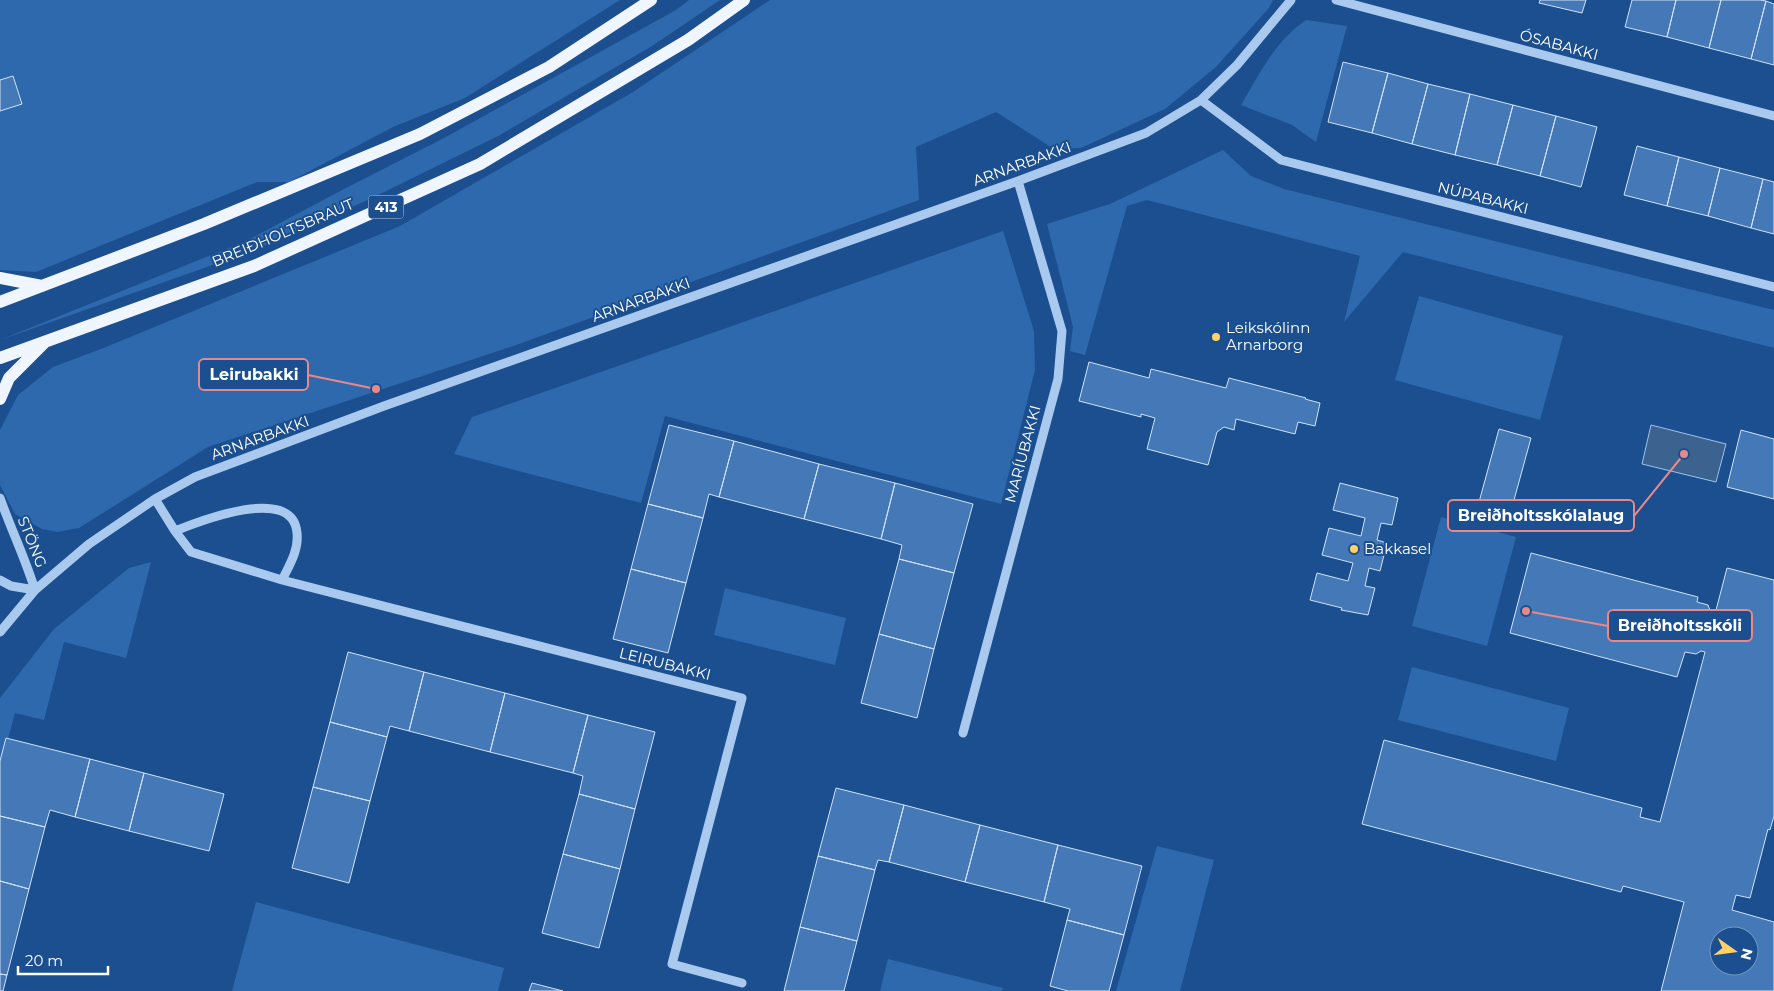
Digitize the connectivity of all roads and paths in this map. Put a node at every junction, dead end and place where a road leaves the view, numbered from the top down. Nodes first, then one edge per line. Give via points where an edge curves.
1 (651, 0) edge
2 (744, 0) edge
3 (1291, 0) edge
4 (1336, 0) edge
5 (1201, 100) junction
6 (1774, 116) edge
7 (1018, 181) junction
8 (0, 278) edge
9 (42, 286) junction
10 (1774, 287) edge
11 (0, 302) edge
12 (47, 340) junction
13 (0, 358) edge
14 (0, 400) edge
15 (0, 498) edge
16 (155, 499) junction
17 (175, 531) junction
18 (0, 580) edge
19 (282, 580) junction
20 (35, 590) junction
21 (0, 632) edge
22 (963, 734) dead end
23 (742, 983) dead end

1 - 9 main road via 549,67 420,134 204,224
2 - 12 main road, BREIÐHOLTSBRAUT / 413 via 688,40 480,164 254,266
3 - 5 street, ARNARBAKKI via 1237,66
4 - 6 street, ÓSABAKKI
5 - 7 street, ARNARBAKKI via 1146,133
5 - 10 street, NÚPABAKKI via 1281,160
7 - 16 street, ARNARBAKKI via 384,406 195,477
7 - 22 street, MARÍUBAKKI via 1062,331 1060,360 1058,379
8 - 9 main road
9 - 11 main road
12 - 13 main road, BREIÐHOLTSBRAUT / 413
12 - 14 main road via 9,378
15 - 20 street, STÖNG
16 - 17 street, LEIRUBAKKI
16 - 20 street, ARNARBAKKI via 89,544
17 - 19 street, LEIRUBAKKI via 191,552
17 - 19 street via 201,520 245,510 267,508 282,511 292,519 297,533 295,552
18 - 20 street, STÖNG via 11,586
19 - 23 street, LEIRUBAKKI via 742,698 672,964
20 - 21 street, ARNARBAKKI

